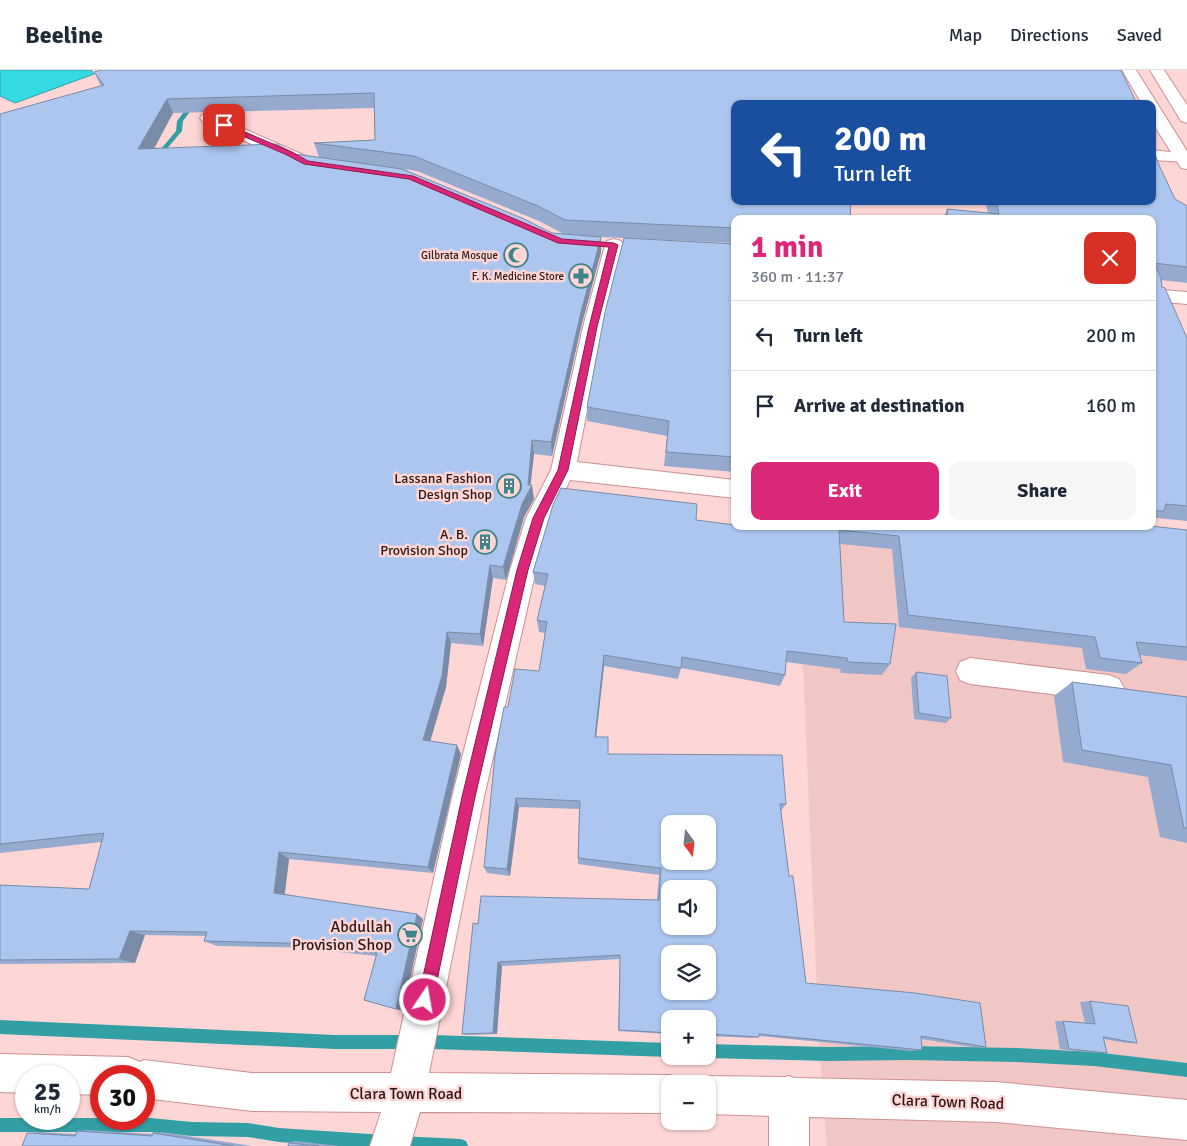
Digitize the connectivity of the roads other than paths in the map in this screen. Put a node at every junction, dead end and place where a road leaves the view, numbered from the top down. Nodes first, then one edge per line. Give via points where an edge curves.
1 (1129, 70) edge
2 (1157, 70) edge
3 (1148, 100) edge
4 (1156, 114) edge
5 (208, 118) dead end
6 (1187, 118) edge
7 (1156, 156) edge
8 (1185, 161) edge
9 (316, 164) edge
10 (614, 245) dead end
11 (1156, 295) edge
12 (1187, 298) edge
13 (563, 470) junction
14 (731, 489) edge
15 (970, 672) dead end
16 (1138, 691) edge
17 (0, 1073) edge
18 (90, 1075) edge
19 (155, 1081) edge
20 (406, 1093) junction
21 (661, 1094) edge
22 (716, 1097) edge
23 (789, 1119) edge
24 (1187, 1120) edge
25 (390, 1146) edge

1 - 3 main road
2 - 6 main road
4 - 8 main road
5 - 9 main road via 306,163
7 - 8 main road
10 - 13 main road
11 - 12 main road
13 - 14 main road
13 - 20 main road via 539,518 523,570 468,797
15 - 16 main road
17 - 18 main road
19 - 20 main road, Clara Town Road via 252,1092
20 - 21 main road, Clara Town Road
20 - 25 main road
22 - 23 main road, Clara Town Road
23 - 24 main road, Clara Town Road via 996,1102

